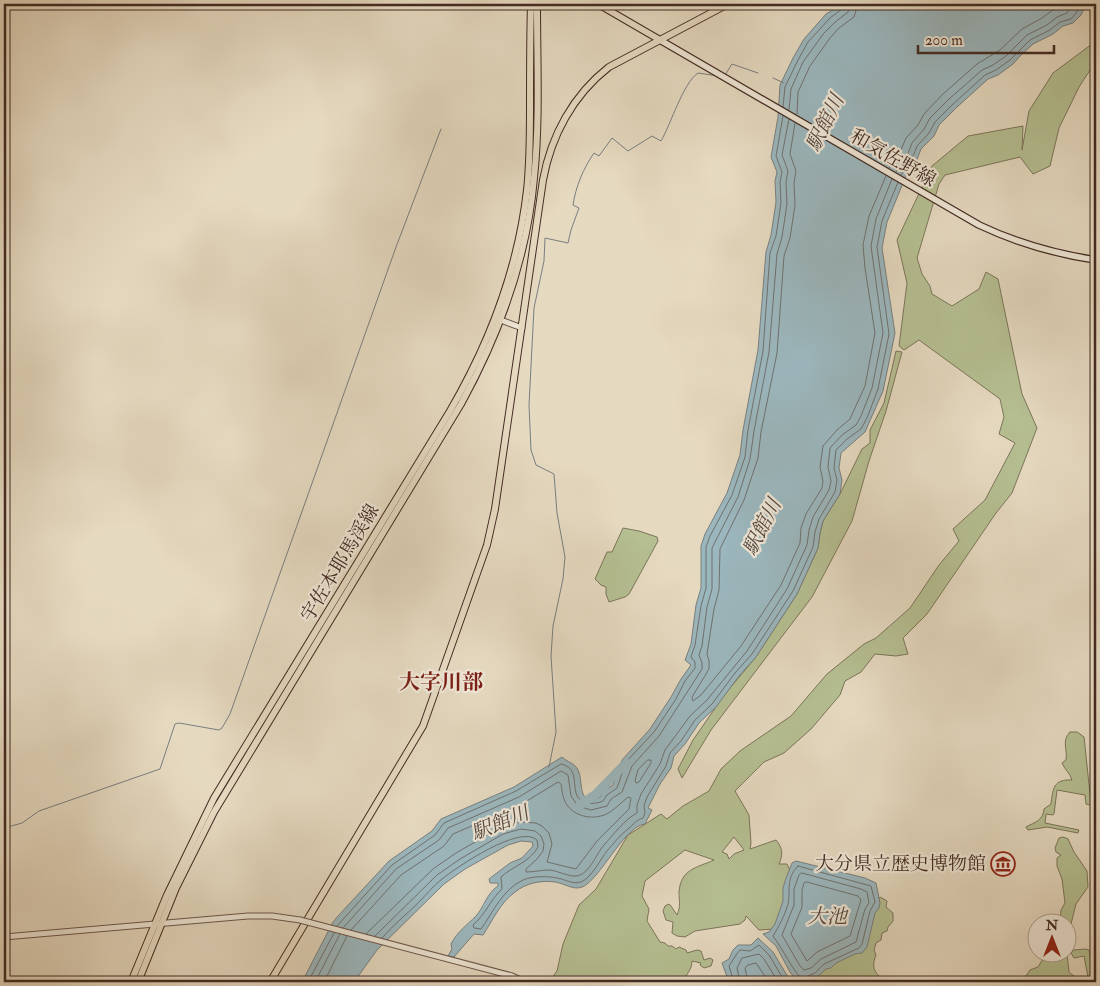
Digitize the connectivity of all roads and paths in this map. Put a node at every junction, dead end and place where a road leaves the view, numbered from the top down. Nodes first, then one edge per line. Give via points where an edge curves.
1 (531, 4) edge
2 (537, 4) edge
3 (598, 4) edge
4 (728, 4) edge
5 (660, 40) junction
6 (533, 146) junction
7 (550, 151) junction
8 (1096, 260) edge
9 (498, 319) junction
10 (522, 328) junction
11 (1096, 678) edge
12 (158, 924) junction
13 (4, 937) edge
14 (1096, 979) edge
15 (131, 982) edge
16 (138, 982) edge
17 (270, 982) edge
18 (524, 982) edge

1 - 6 main road, 宇佐本耶馬渓線
2 - 6 main road, 宇佐本耶馬渓線
3 - 5 main road
4 - 5 main road
5 - 7 main road via 614,64 594,81 565,118
5 - 8 main road, 和気佐野線 via 1002,236 1049,251
6 - 7 main road
6 - 9 main road, 宇佐本耶馬渓線 via 533,190 524,244 512,289
7 - 10 main road
9 - 10 street
9 - 12 main road, 宇佐本耶馬渓線 via 483,362 461,404 214,812
10 - 17 main road via 490,534 429,712
11 - 14 main road
12 - 13 street
12 - 15 main road, 宇佐本耶馬渓線
12 - 16 main road, 宇佐本耶馬渓線
12 - 18 street, bridge via 279,916 512,976

